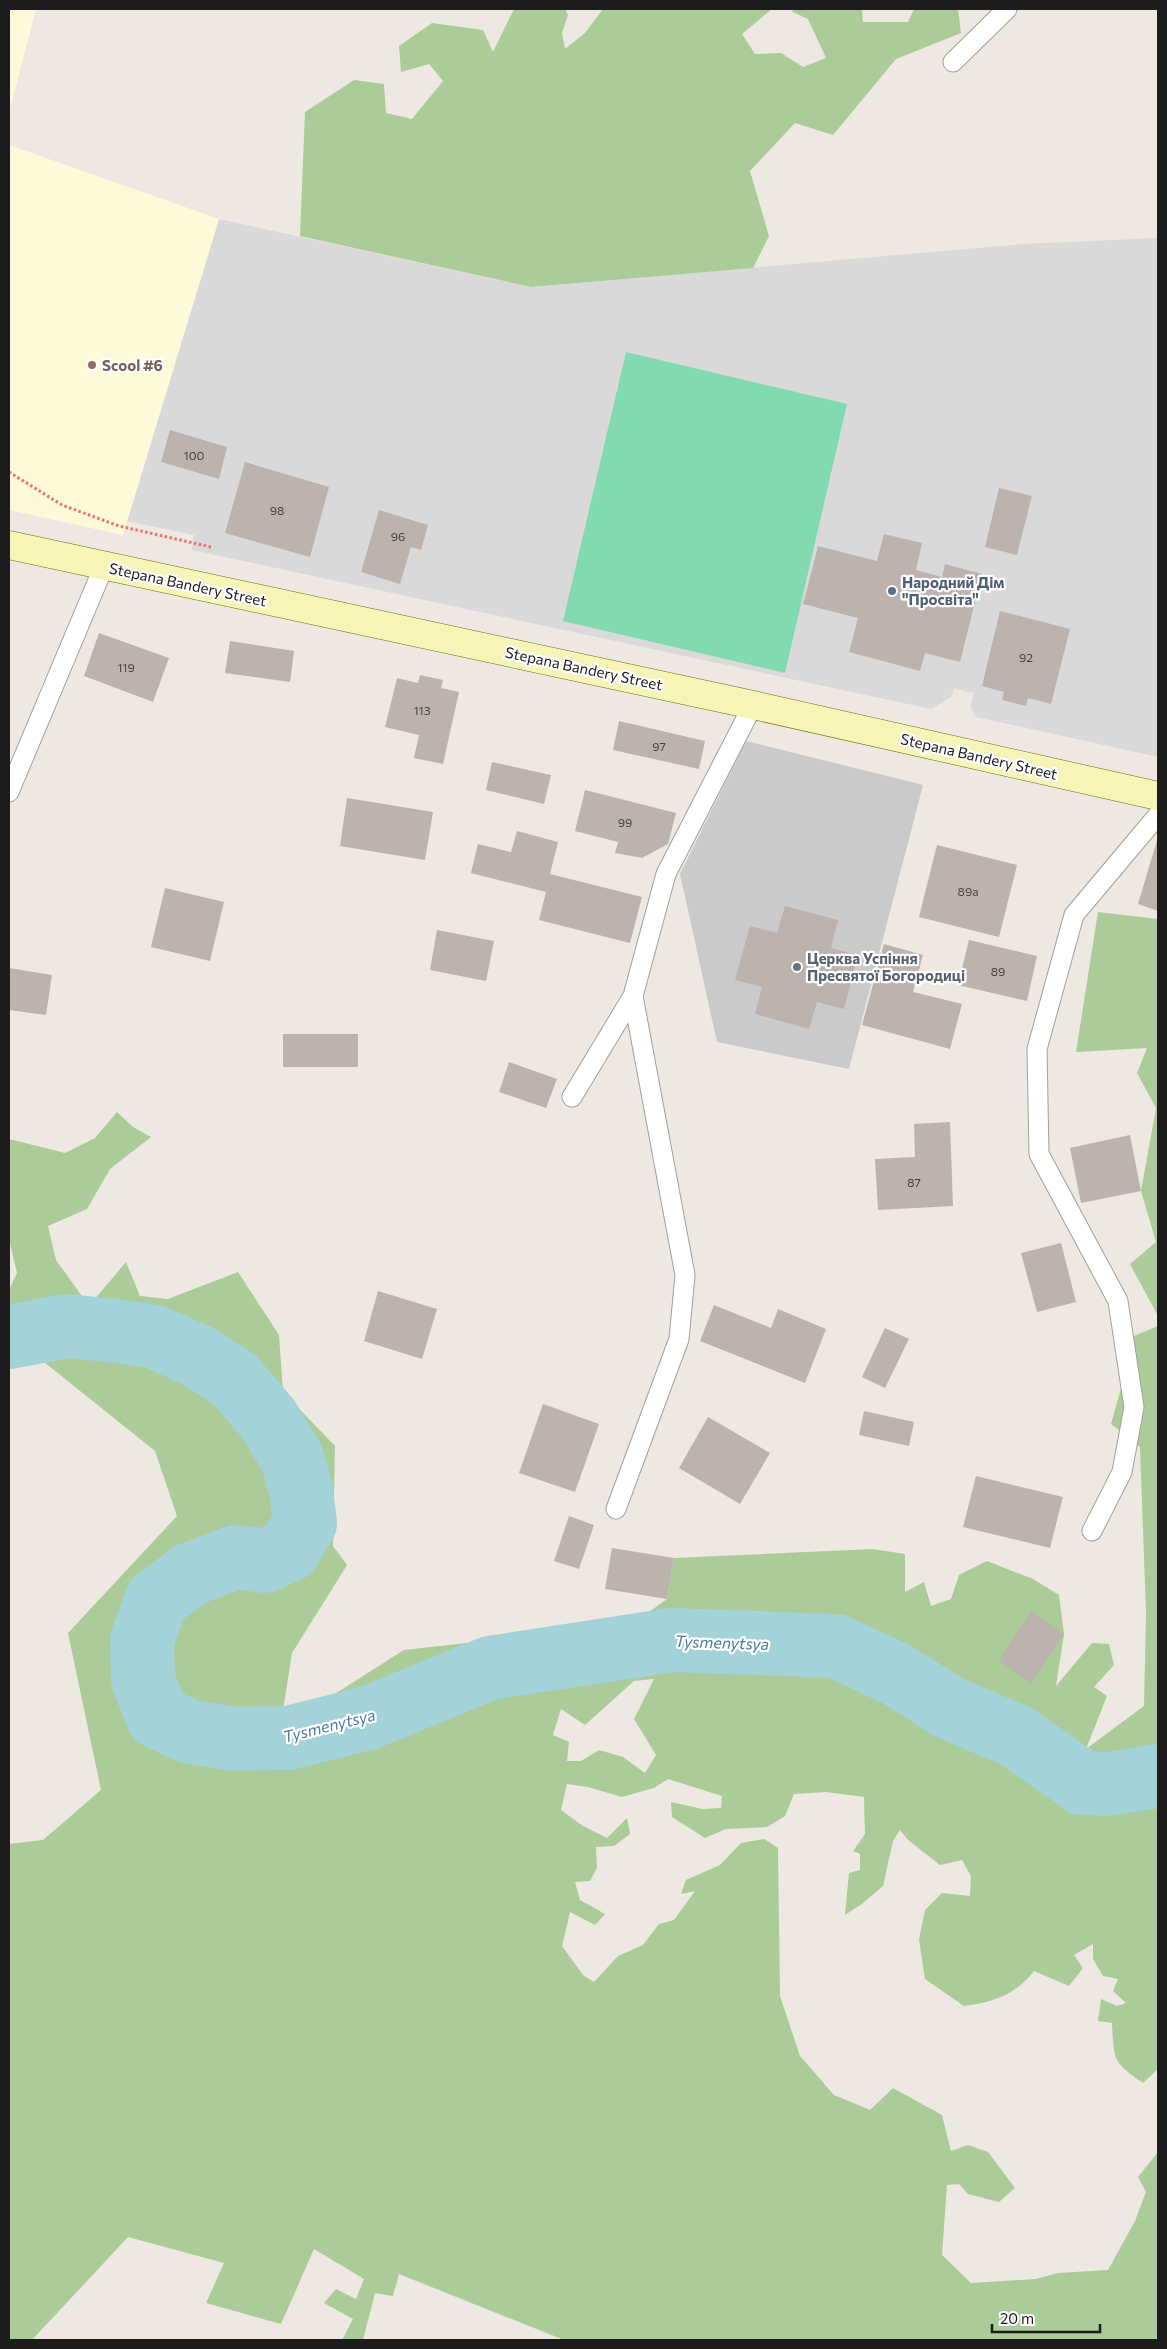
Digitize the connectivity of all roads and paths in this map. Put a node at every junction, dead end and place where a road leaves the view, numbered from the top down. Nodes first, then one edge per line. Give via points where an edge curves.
1 (1007, 9) edge
2 (954, 62) dead end
3 (9, 472) edge
4 (9, 545) edge
5 (211, 547) dead end
6 (104, 566) junction
7 (753, 704) junction
8 (9, 792) edge
9 (1158, 796) edge
10 (1158, 815) edge
11 (633, 996) junction
12 (572, 1097) dead end
13 (616, 1509) dead end
14 (1092, 1531) dead end

1 - 2 lane
3 - 5 path via 62,505 119,526
4 - 6 main road, Stepana Bandery Street
6 - 7 main road, Stepana Bandery Street
6 - 8 lane
7 - 9 main road, Stepana Bandery Street
7 - 11 lane via 666,874
10 - 14 lane via 1074,915 1038,1049 1039,1154 1118,1302 1134,1407 1122,1472
11 - 12 lane
11 - 13 lane via 685,1274 678,1339

